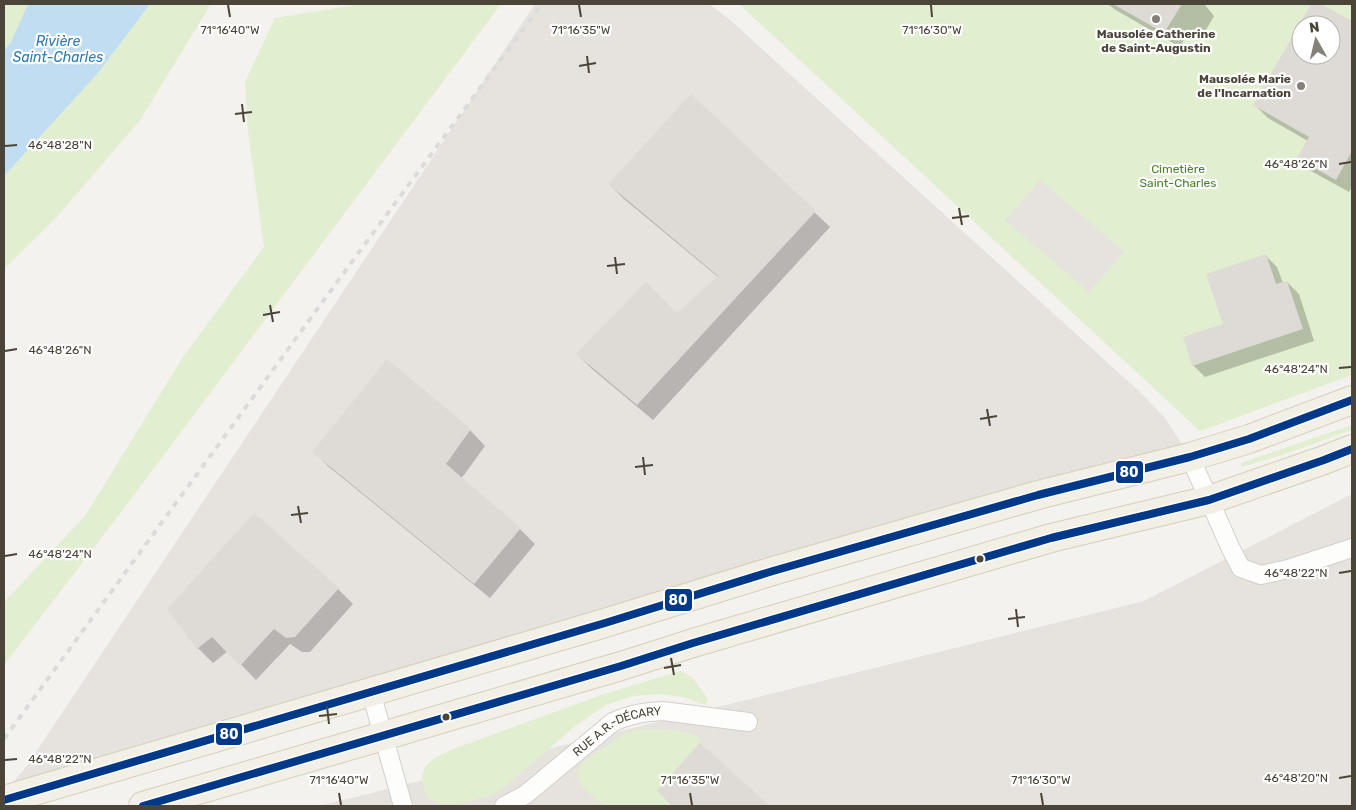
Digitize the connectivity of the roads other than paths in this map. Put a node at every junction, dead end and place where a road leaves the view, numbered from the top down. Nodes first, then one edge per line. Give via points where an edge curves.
1 (1352, 400) edge
2 (1352, 449) edge
3 (1190, 457) junction
4 (1209, 500) junction
5 (1352, 548) edge
6 (371, 692) junction
7 (748, 722) dead end
8 (383, 736) junction
9 (4, 800) edge
10 (143, 806) edge
11 (403, 806) edge
12 (504, 806) edge

1 - 3 main road via 1249,439
2 - 4 main road
3 - 4 street
3 - 6 main road via 1038,495 773,571
4 - 5 street via 1241,568 1261,575
4 - 8 main road via 1051,538
6 - 8 street
6 - 9 main road
7 - 12 street, RUE A.R.-DÉCARY via 663,711 629,715 613,722 524,795
8 - 10 main road
8 - 11 street

